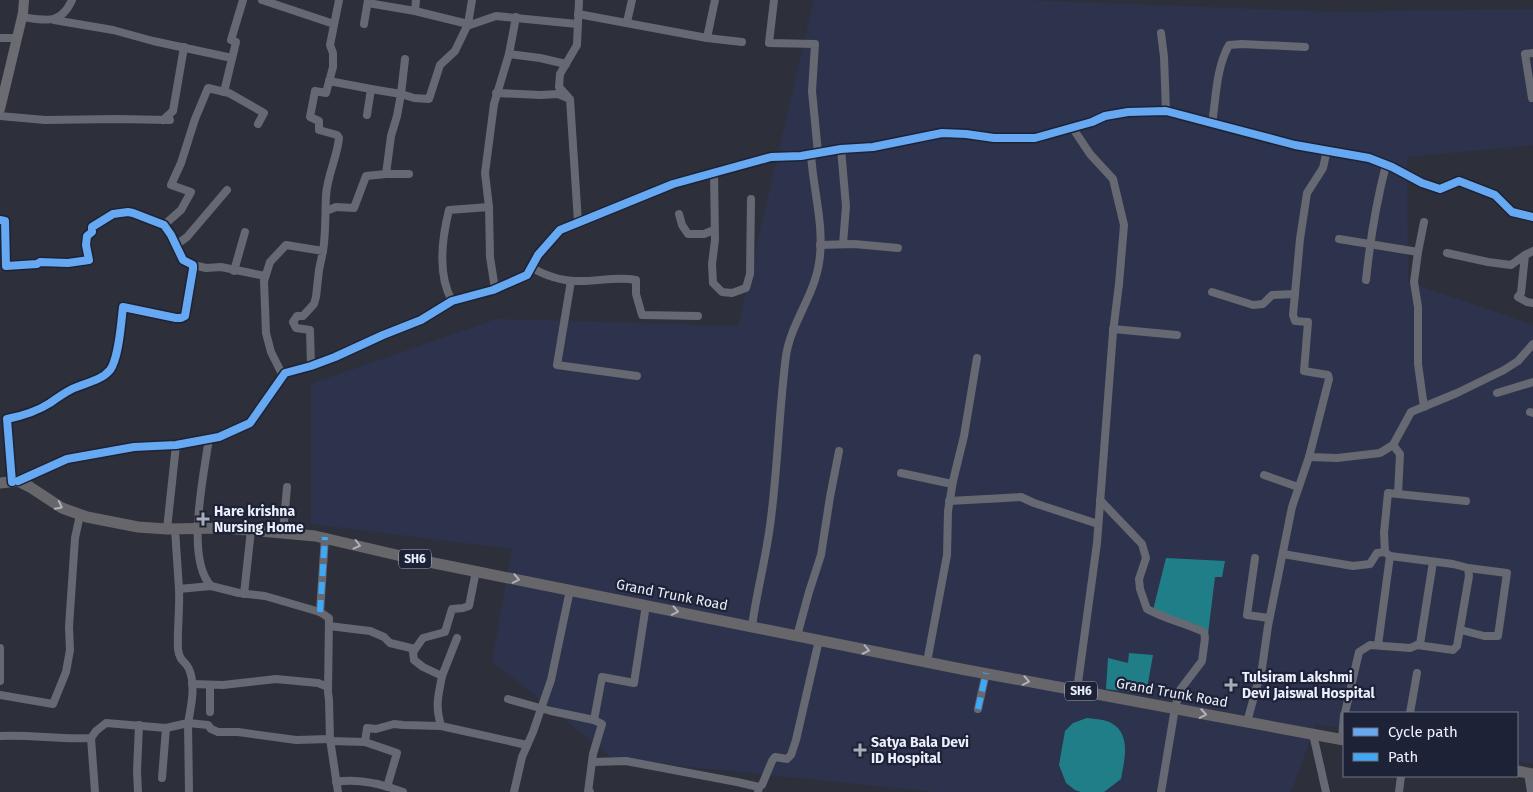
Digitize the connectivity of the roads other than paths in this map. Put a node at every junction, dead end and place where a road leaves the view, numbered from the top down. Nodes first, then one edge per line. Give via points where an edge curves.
1 (24, 0) edge
2 (72, 0) edge
3 (243, 0) edge
4 (262, 0) edge
5 (339, 0) edge
6 (416, 0) edge
7 (472, 0) edge
8 (579, 0) edge
9 (632, 0) edge
10 (715, 0) edge
11 (774, 0) edge
12 (368, 2) edge
13 (415, 11) junction
14 (578, 14) junction
15 (22, 17) junction
16 (516, 17) junction
17 (54, 20) junction
18 (627, 22) junction
19 (334, 24) junction
20 (364, 24) dead end
21 (577, 24) junction
22 (467, 25) junction
23 (1161, 33) dead end
24 (0, 38) edge
25 (17, 38) junction
26 (707, 38) junction
27 (742, 42) dead end
28 (184, 47) junction
29 (1305, 47) dead end
30 (1533, 53) edge
31 (509, 54) junction
32 (232, 58) junction
33 (405, 59) dead end
34 (566, 64) junction
35 (329, 81) junction
36 (371, 89) junction
37 (224, 92) junction
38 (496, 93) junction
39 (401, 94) junction
40 (1532, 98) edge
41 (570, 99) junction
42 (0, 109) edge
43 (1166, 111) junction
44 (0, 116) edge
45 (367, 116) dead end
46 (258, 124) dead end
47 (1212, 124) junction
48 (1072, 127) junction
49 (841, 149) junction
50 (1327, 150) junction
51 (815, 154) junction
52 (1386, 165) junction
53 (714, 172) junction
54 (386, 174) junction
55 (410, 174) dead end
56 (227, 190) dead end
57 (751, 198) dead end
58 (489, 207) junction
59 (326, 211) junction
60 (680, 214) dead end
61 (1533, 217) edge
62 (0, 220) edge
63 (578, 222) junction
64 (1424, 222) dead end
65 (164, 225) junction
66 (714, 230) junction
67 (246, 232) dead end
68 (1339, 239) dead end
69 (843, 244) junction
70 (1370, 244) junction
71 (176, 245) junction
72 (820, 245) junction
73 (898, 248) dead end
74 (323, 251) junction
75 (1533, 251) edge
76 (1418, 252) junction
77 (1447, 253) dead end
78 (1524, 255) junction
79 (192, 265) junction
80 (531, 266) junction
81 (234, 271) junction
82 (265, 276) junction
83 (1366, 280) dead end
84 (571, 281) junction
85 (495, 289) junction
86 (1212, 292) dead end
87 (1294, 294) junction
88 (452, 300) junction
89 (1533, 303) edge
90 (698, 316) dead end
91 (1113, 329) junction
92 (1176, 335) dead end
93 (1533, 344) edge
94 (977, 358) dead end
95 (311, 366) junction
96 (283, 376) junction
97 (637, 376) dead end
98 (1533, 382) edge
99 (1497, 393) dead end
100 (1424, 407) junction
101 (3, 418) edge
102 (209, 438) junction
103 (176, 445) junction
104 (1393, 445) junction
105 (839, 450) dead end
106 (1309, 457) junction
107 (901, 473) dead end
108 (1264, 475) dead end
109 (10, 482) edge
110 (952, 484) junction
111 (286, 487) dead end
112 (1298, 487) junction
113 (1398, 494) junction
114 (1100, 500) junction
115 (1466, 501) dead end
116 (949, 502) junction
117 (80, 514) junction
118 (1098, 524) junction
119 (171, 529) junction
120 (196, 529) junction
121 (251, 530) junction
122 (283, 533) junction
123 (325, 538) junction
124 (1283, 554) junction
125 (1388, 554) junction
126 (1255, 558) dead end
127 (1433, 562) junction
128 (1468, 568) junction
129 (476, 571) junction
130 (211, 586) junction
131 (179, 589) junction
132 (570, 590) junction
133 (244, 594) junction
134 (646, 605) junction
135 (320, 612) junction
136 (1270, 618) junction
137 (330, 626) junction
138 (752, 626) junction
139 (1461, 630) junction
140 (797, 636) junction
141 (457, 638) dead end
142 (819, 640) junction
143 (1378, 645) junction
144 (1417, 645) junction
145 (0, 648) edge
146 (415, 649) junction
147 (927, 662) junction
148 (986, 674) junction
149 (1416, 674) dead end
150 (442, 676) junction
151 (0, 680) edge
152 (192, 684) junction
153 (210, 685) junction
154 (328, 687) junction
155 (1077, 690) junction
156 (0, 695) edge
157 (508, 699) dead end
158 (541, 708) junction
159 (1175, 708) junction
160 (978, 709) dead end
161 (210, 712) dead end
162 (1344, 712) edge
163 (1410, 712) edge
164 (594, 720) junction
165 (1247, 722) junction
166 (188, 723) junction
167 (140, 726) junction
168 (441, 726) junction
169 (166, 728) junction
170 (1313, 734) junction
171 (0, 736) edge
172 (91, 738) junction
173 (1343, 739) edge
174 (330, 740) junction
175 (365, 742) junction
176 (526, 745) junction
177 (593, 762) junction
178 (1526, 773) edge
179 (1401, 777) edge
180 (162, 778) dead end
181 (336, 782) junction
182 (387, 787) junction
183 (758, 790) edge
184 (95, 792) edge
185 (138, 792) edge
186 (190, 792) edge
187 (338, 792) edge
188 (403, 792) edge
189 (514, 792) edge
190 (590, 792) edge
191 (1161, 792) edge
192 (1326, 792) edge
193 (1399, 792) edge
194 (1531, 792) edge

1 - 15 main road
2 - 17 street
3 - 32 street via 231,40 236,42
4 - 19 street
5 - 19 street
6 - 13 street
7 - 22 street
8 - 14 street
9 - 18 street
10 - 26 street
11 - 51 street via 768,43 815,44 812,92
12 - 13 street
12 - 20 street
13 - 22 street
14 - 18 street
14 - 21 street
15 - 17 street
15 - 25 main road
16 - 21 street
16 - 22 street via 496,16
16 - 31 street
17 - 28 street
18 - 26 street
19 - 35 street via 330,45 333,67
21 - 34 street via 577,45
22 - 39 street via 455,51 440,65 429,99
23 - 43 street
24 - 25 street
25 - 42 main road
26 - 27 street
28 - 32 street
28 - 44 street via 173,111 166,120 45,120
29 - 47 street via 1229,45 1219,75
30 - 40 street via 1525,54
31 - 34 street
31 - 38 street
32 - 37 street
33 - 39 street
34 - 41 street via 560,74 559,87
35 - 36 street
35 - 59 street via 326,93 315,92 310,117 319,121 319,130 340,138 327,189
36 - 39 street
36 - 45 street
37 - 46 street via 264,113
37 - 65 street via 208,88 205,93 172,185 191,192 181,210
38 - 41 street via 558,94
38 - 58 street via 485,173
39 - 54 street via 390,136
41 - 63 street
43 - 47 street
43 - 48 street via 1128,112
47 - 50 street
48 - 49 street via 1035,138 942,133 873,147
48 - 91 street via 1090,154 1113,179 1124,225
49 - 51 street
49 - 69 street via 846,206
50 - 52 street via 1369,158
50 - 87 street via 1323,168 1307,192
51 - 53 street via 771,157
51 - 72 street via 812,177 821,231
52 - 61 street via 1440,189 1459,181 1495,194 1512,212
52 - 70 street
53 - 63 street via 673,184
53 - 66 street
54 - 55 street
54 - 59 street via 366,176 354,208 336,207
56 - 71 street via 187,237
57 - 66 street via 750,274 746,288 732,293 722,292 713,283
58 - 85 street via 490,257
58 - 88 street via 449,210 443,270 445,289
59 - 74 street
60 - 66 street via 688,234
62 - 65 street via 5,221 6,266 89,260 86,236 92,232 92,227 114,214 128,212
63 - 80 street via 560,230
64 - 76 street
65 - 71 street
67 - 81 street
68 - 70 street
69 - 72 street
69 - 73 street
70 - 76 street
70 - 83 street
71 - 79 street via 183,260
72 - 138 street via 817,272 786,354 771,518
74 - 82 street via 286,245 270,262
74 - 95 street via 314,304 293,322 296,328 310,330
75 - 78 street
76 - 100 street via 1414,282 1418,364
77 - 78 street via 1510,265
78 - 89 street via 1518,296
79 - 81 street
79 - 101 street via 185,316 176,318 123,307 119,341 110,370 34,412
80 - 84 street
80 - 85 street via 527,275
81 - 82 street
82 - 96 street via 266,333
84 - 90 street via 636,280 642,314
84 - 97 street via 557,365
85 - 88 street
86 - 87 street via 1253,305 1263,304 1272,295
87 - 106 street via 1295,321 1308,322 1304,371 1328,375 1329,379
88 - 95 street via 421,320
91 - 92 street
91 - 114 street
93 - 100 street via 1518,361 1504,370
94 - 110 street
95 - 96 street
96 - 102 street via 250,423
98 - 99 street
100 - 104 street via 1411,412
101 - 109 street
102 - 103 street
102 - 120 street
103 - 109 street via 134,447 67,459
103 - 119 street
104 - 106 street via 1380,453 1337,458
104 - 113 street via 1400,454
105 - 140 street via 821,555
106 - 112 street
107 - 110 street
108 - 112 street
109 -> 117 main road, Grand Trunk Road / SH6 via 30,487 62,508
110 - 116 street
111 - 122 street
112 - 124 street
113 - 115 street
113 - 125 street via 1388,493 1384,533
114 - 118 street
114 - 159 street via 1142,544 1146,558 1139,579 1147,609 1204,632 1202,661 1180,690
116 - 118 street via 1021,497
116 - 147 street via 947,555
117 - 119 main road, Grand Trunk Road / SH6 via 138,527
117 - 156 street via 75,538 70,650 66,672 53,704
118 - 155 street
119 - 120 main road, Grand Trunk Road / SH6
119 - 131 street
120 - 121 main road, Grand Trunk Road / SH6
120 - 130 street via 200,566 204,579
121 - 122 main road, Grand Trunk Road / SH6
121 - 133 street
122 - 123 main road, Grand Trunk Road / SH6
123 -> 129 main road, Grand Trunk Road / SH6
123 - 135 street
124 - 125 street via 1353,566 1370,564 1377,553
124 - 136 street
125 - 127 street
125 - 143 street
126 - 136 street via 1247,615
127 - 128 street
127 - 144 street via 1422,634
128 - 139 street
128 - 139 street via 1507,573 1506,587 1498,636
129 -> 132 main road, Grand Trunk Road / SH6
129 - 146 street via 469,606 452,609 445,632 424,638
130 - 131 street
130 - 133 street
131 - 152 street via 178,650 181,662 188,667
132 - 134 main road, Grand Trunk Road / SH6
132 - 158 street via 551,680
133 - 135 street via 265,596
134 -> 138 main road, Grand Trunk Road / SH6
134 - 164 street via 634,682 602,677
135 - 137 street via 330,618
136 - 165 street via 1262,668
137 - 146 street via 370,631 390,643
137 - 154 street
138 - 140 main road, Grand Trunk Road / SH6
139 - 144 street via 1453,650
140 - 142 main road, Grand Trunk Road / SH6
141 - 150 street
142 -> 147 main road, Grand Trunk Road / SH6
142 - 183 street via 791,755 775,757
143 - 144 street via 1410,648
143 - 162 street via 1370,645 1359,652
145 - 151 street
146 - 150 street via 414,660
147 - 148 main road, Grand Trunk Road / SH6
148 -> 155 main road, Grand Trunk Road / SH6
148 - 160 street
149 - 163 street
150 - 168 street via 437,698
152 - 153 street
152 - 166 street
153 - 154 street via 276,679
153 - 161 street
154 - 174 street
155 - 159 main road, Grand Trunk Road / SH6
157 - 158 street
158 - 164 street
158 - 176 street
159 -> 165 main road, Grand Trunk Road / SH6
159 - 191 street
164 - 177 street via 602,724 592,754
165 - 170 main road, Grand Trunk Road / SH6
166 - 169 street
166 - 174 street via 208,725 218,732
166 - 186 street
167 - 169 street
167 - 172 street via 106,722
167 - 185 street
168 - 175 street via 394,724 367,728
168 - 176 street
169 - 180 street
170 - 173 main road, Grand Trunk Road / SH6
170 - 192 street
171 - 172 street
172 - 184 street
174 - 175 street
174 - 181 street
175 - 182 street via 397,753
176 - 189 street
177 - 183 street via 650,764
177 - 190 street
178 - 194 street
179 - 193 street
181 - 182 street via 348,780
181 - 187 street
182 - 188 street

